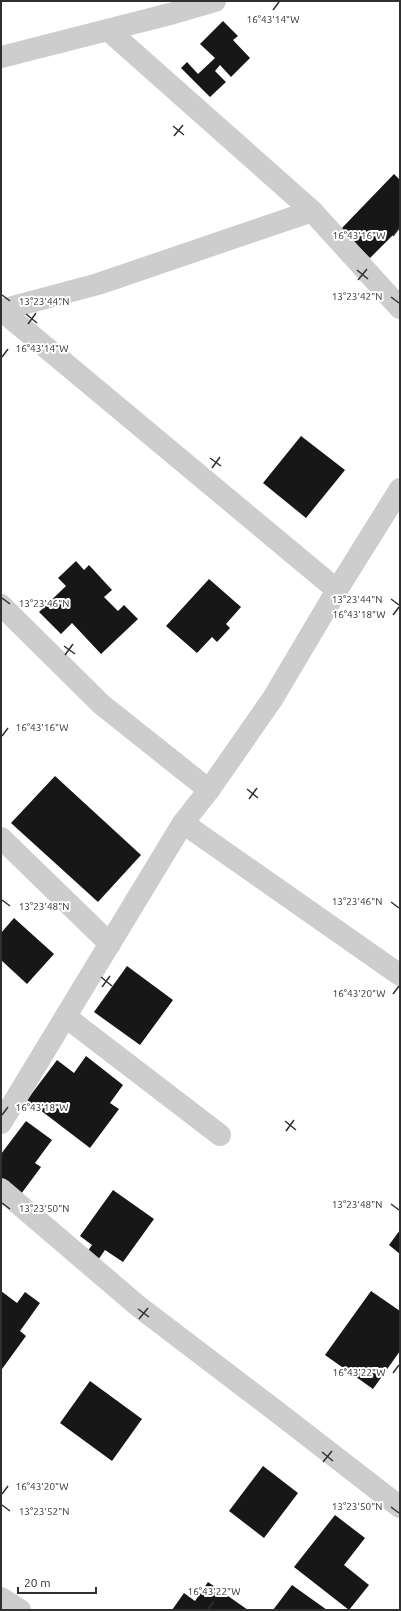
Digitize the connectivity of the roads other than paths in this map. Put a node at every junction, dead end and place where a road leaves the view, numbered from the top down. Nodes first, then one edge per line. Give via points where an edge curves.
1 (215, 1) edge
2 (108, 30) junction
3 (1, 57) edge
4 (312, 211) junction
5 (400, 308) edge
6 (1, 310) edge
7 (400, 489) edge
8 (337, 590) junction
9 (1, 605) edge
10 (209, 790) junction
11 (183, 823) junction
12 (1, 838) edge
13 (110, 944) junction
14 (400, 975) edge
15 (66, 1017) junction
16 (1, 1123) edge
17 (220, 1135) dead end
18 (1, 1189) edge
19 (400, 1507) edge
20 (1, 1598) edge
21 (20, 1610) edge

1 - 2 street
2 - 3 street
2 - 4 street
4 - 5 street
4 - 6 street via 98,284
6 - 8 street
7 - 8 street
8 - 10 street via 273,698
9 - 10 street via 101,704
10 - 11 street
11 - 13 street
11 - 14 street
12 - 13 street
13 - 15 street
15 - 16 street
15 - 17 street
18 - 19 street via 138,1306
20 - 21 street

